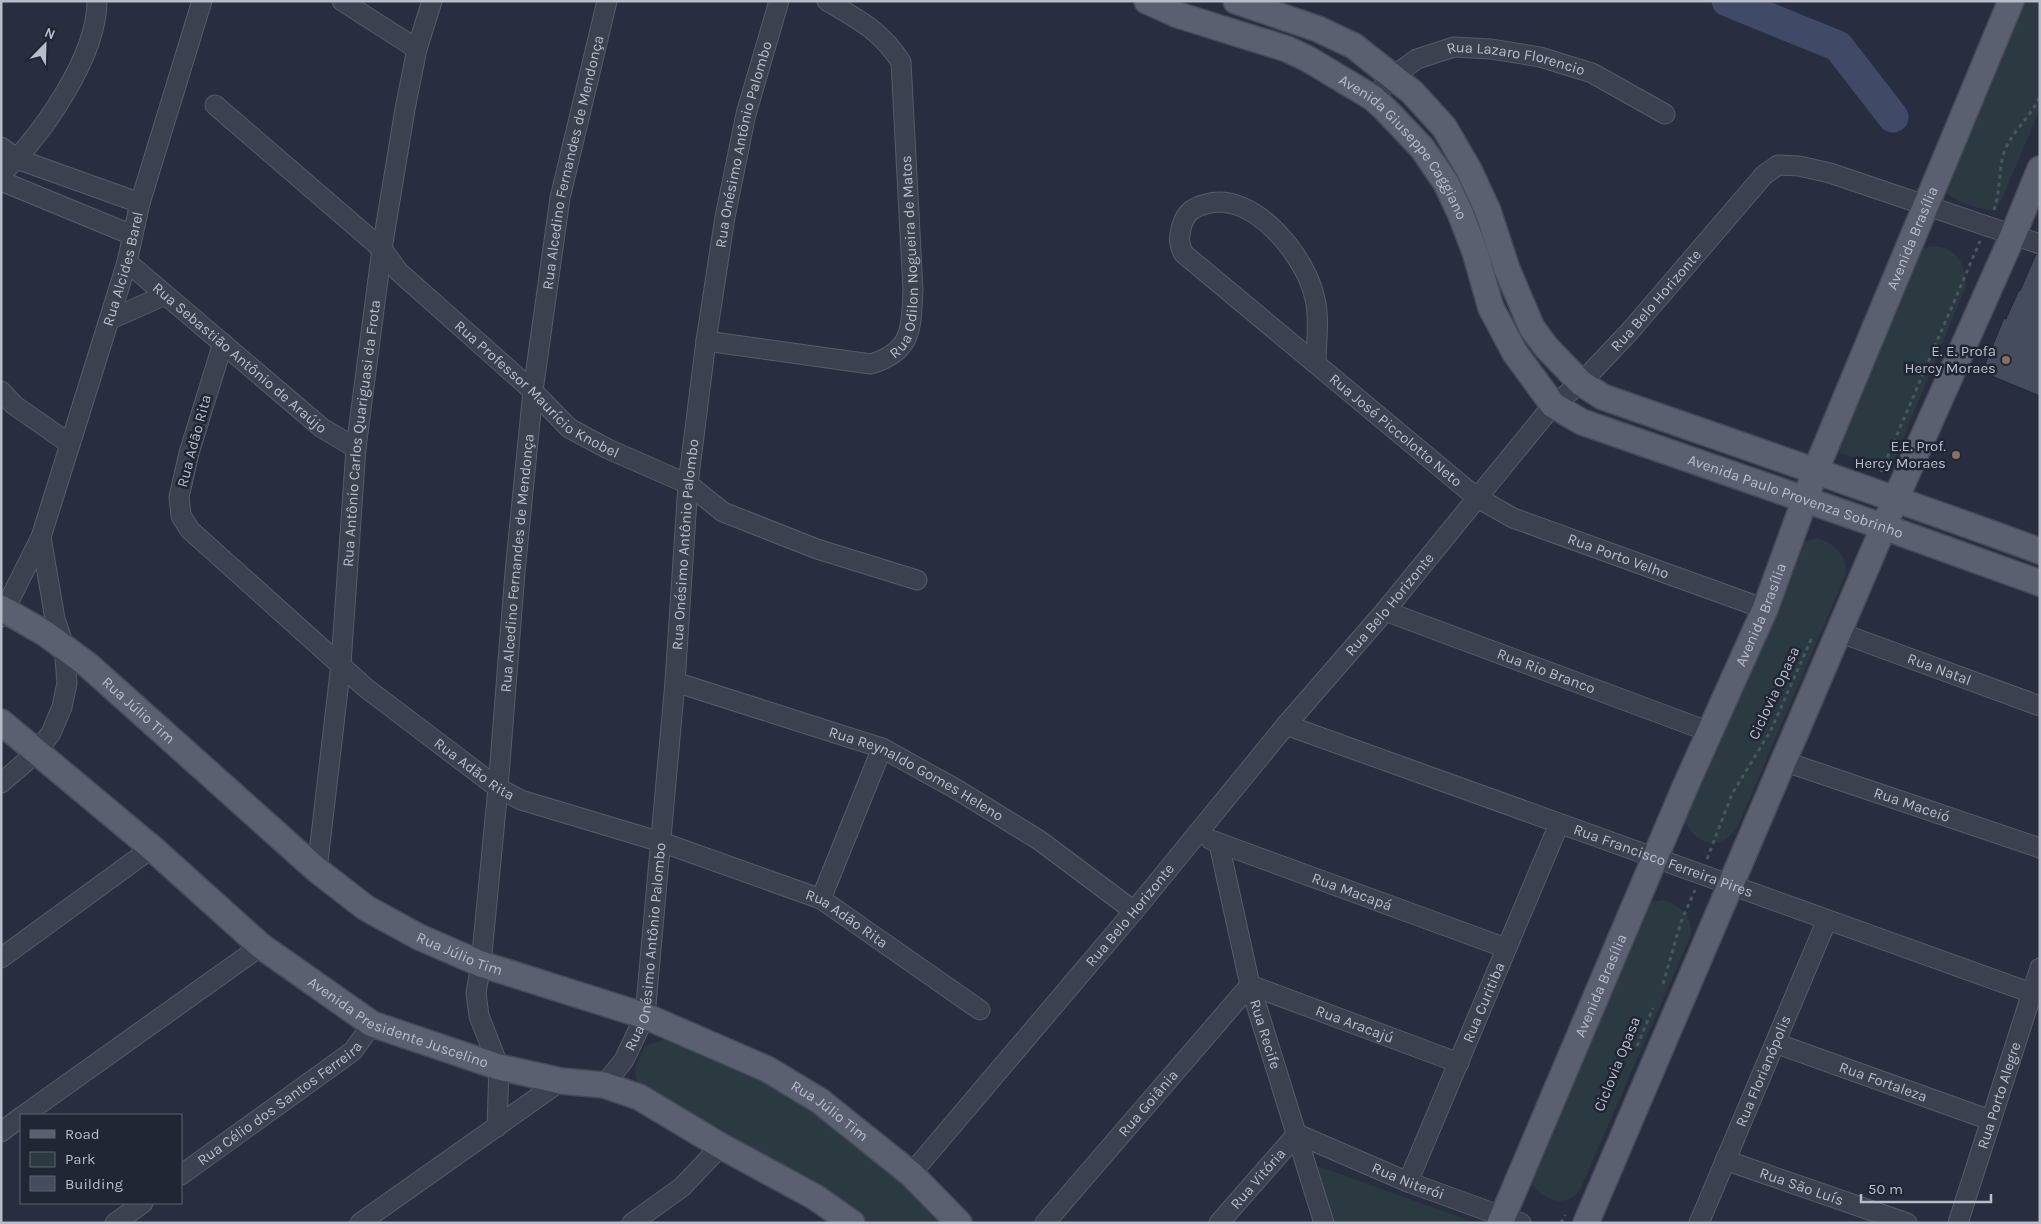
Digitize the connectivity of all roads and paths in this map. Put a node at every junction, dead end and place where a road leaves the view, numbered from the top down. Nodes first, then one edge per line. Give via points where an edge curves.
1 (202, 1) edge
2 (342, 1) edge
3 (432, 1) edge
4 (606, 1) edge
5 (779, 1) edge
6 (827, 1) edge
7 (1147, 1) edge
8 (1236, 1) edge
9 (2010, 1) edge
10 (97, 5) edge
11 (417, 49) junction
12 (1392, 77) junction
13 (2040, 96) edge
14 (1373, 98) junction
15 (215, 105) dead end
16 (1666, 114) dead end
17 (1, 147) edge
18 (18, 159) junction
19 (2040, 169) edge
20 (1, 174) edge
21 (1, 181) edge
22 (140, 203) junction
23 (1927, 204) junction
24 (1993, 212) dead end
25 (132, 235) junction
26 (2013, 235) junction
27 (2040, 244) edge
28 (382, 249) junction
29 (1975, 254) dead end
30 (127, 262) junction
31 (165, 295) junction
32 (109, 320) junction
33 (706, 341) junction
34 (223, 343) junction
35 (1316, 364) junction
36 (1581, 383) junction
37 (1, 391) edge
38 (533, 391) junction
39 (1553, 405) junction
40 (70, 444) junction
41 (356, 448) junction
42 (1815, 472) junction
43 (1878, 478) dead end
44 (688, 484) junction
45 (1476, 497) junction
46 (1896, 498) junction
47 (1805, 499) junction
48 (1884, 527) junction
49 (41, 537) junction
50 (2040, 551) edge
51 (917, 580) dead end
52 (2040, 583) edge
53 (1765, 609) junction
54 (1385, 611) junction
55 (2, 612) edge
56 (1827, 629) junction
57 (64, 646) junction
58 (341, 664) junction
59 (675, 682) junction
60 (2040, 706) edge
61 (1, 722) edge
62 (1286, 725) junction
63 (1710, 732) junction
64 (882, 748) junction
65 (36, 753) junction
66 (1784, 761) junction
67 (1, 783) edge
68 (498, 788) junction
69 (1559, 824) junction
70 (1199, 833) junction
71 (661, 842) junction
72 (1219, 844) junction
73 (152, 848) junction
74 (2040, 848) edge
75 (1655, 857) junction
76 (1704, 865) dead end
77 (317, 870) junction
78 (1698, 884) dead end
79 (1730, 885) junction
80 (820, 898) junction
81 (1134, 911) junction
82 (1828, 920) junction
83 (261, 946) junction
84 (1506, 948) junction
85 (1, 958) edge
86 (481, 964) junction
87 (2040, 968) edge
88 (1250, 985) junction
89 (1660, 992) dead end
90 (2036, 994) edge
91 (1657, 1000) dead end
92 (980, 1010) dead end
93 (645, 1016) junction
94 (372, 1024) junction
95 (1775, 1043) junction
96 (1634, 1053) dead end
97 (1459, 1063) junction
98 (500, 1067) junction
99 (561, 1081) junction
100 (604, 1085) junction
101 (26, 1114) edge
102 (20, 1118) edge
103 (1990, 1120) junction
104 (497, 1127) junction
105 (1, 1132) edge
106 (1297, 1134) junction
107 (721, 1146) junction
108 (1724, 1160) junction
109 (182, 1174) edge
110 (911, 1174) junction
111 (1408, 1182) junction
112 (141, 1204) edge
113 (1577, 1215) edge
114 (1508, 1221) edge
115 (115, 1223) edge
116 (360, 1223) edge
117 (632, 1223) edge
118 (852, 1223) edge
119 (959, 1223) edge
120 (1045, 1223) edge
121 (1219, 1223) edge
122 (1324, 1223) edge
123 (1562, 1223) edge
124 (1698, 1223) edge
125 (1907, 1223) edge
126 (1958, 1223) edge

1 - 22 street, Rua Alcides Barel
2 - 11 street
3 - 11 street, Rua Antônio Carlos Quariguasi da Frota
4 - 38 street, Rua Alcedino Fernandes de Mendonça via 560,198
5 - 33 street, Rua Onésimo Antônio Palombo via 746,114 725,217
6 - 33 street, Rua Odilon Nogueira de Matos via 866,23 891,46 901,62 914,290 911,328 903,345 888,359 871,364
7 - 14 main road, Avenida Giuseppe Caggiano via 1178,15 1287,49
8 - 12 main road, Avenida Giuseppe Caggiano via 1318,29 1354,46
9 - 23 main road, Avenida Brasília
10 - 18 street via 92,32 78,67 56,108
11 - 28 street, Rua Antônio Carlos Quariguasi da Frota
12 - 14 street, Rua Lazaro Florencio
12 - 16 street, Rua Lazaro Florencio via 1417,59 1454,47 1491,49 1540,58 1592,73
12 - 36 main road, Avenida Giuseppe Caggiano via 1412,92 1444,127 1488,211 1507,269 1532,328
13 - 24 path via 2005,152 2000,190
14 - 39 main road, Avenida Giuseppe Caggiano via 1422,148 1446,183 1475,252 1491,308 1516,353
15 - 28 street, Rua Professor Maurício Knobel
17 - 18 street
18 - 20 street
18 - 22 street
19 - 26 main road
21 - 25 street
22 - 25 street, Rua Alcides Barel
23 - 26 street
23 - 36 street, Rua Belo Horizonte via 1830,173 1778,165 1764,175
23 - 42 main road, Avenida Brasília
25 - 30 street, Rua Alcides Barel
26 - 27 street
26 - 46 main road
28 - 38 street, Rua Professor Maurício Knobel via 399,272
28 - 41 street, Rua Antônio Carlos Quariguasi da Frota
29 - 43 path
30 - 31 street, Rua Sebastião Antônio de Araújo
30 - 32 street, Rua Alcides Barel
31 - 32 street
31 - 34 street, Rua Sebastião Antônio de Araújo
32 - 40 street, Rua Alcides Barel
33 - 44 street, Rua Onésimo Antônio Palombo
34 - 41 street, Rua Sebastião Antônio de Araújo via 322,428
34 - 58 street, Rua Adão Rita via 189,454 179,497 181,516 190,530
35 - 35 street, Rua José Piccolotto Neto via 1184,254 1179,245 1180,232 1189,211 1213,202 1242,207 1264,220 1297,255 1315,298
35 - 45 street, Rua José Piccolotto Neto
36 - 39 street, Rua Belo Horizonte
36 - 42 main road, Avenida Paulo Provenza Sobrinho via 1603,397
37 - 40 street via 14,405
38 - 44 street, Rua Professor Maurício Knobel via 569,428
38 - 68 street, Rua Alcedino Fernandes de Mendonça
39 - 45 street, Rua Belo Horizonte
39 - 47 main road, Avenida Paulo Provenza Sobrinho via 1582,422
40 - 49 street, Rua Alcides Barel
41 - 58 street, Rua Antônio Carlos Quariguasi da Frota
42 - 46 main road, Avenida Paulo Provenza Sobrinho
42 - 47 main road, Avenida Brasília
44 - 51 street, Rua Professor Maurício Knobel via 723,512 817,549
44 - 59 street, Rua Onésimo Antônio Palombo
45 - 53 street, Rua Porto Velho via 1513,518
45 - 54 street, Rua Belo Horizonte
46 - 48 main road
46 - 50 main road, Avenida Paulo Provenza Sobrinho
47 - 48 main road, Avenida Paulo Provenza Sobrinho
47 - 53 main road, Avenida Brasília
48 - 52 main road, Avenida Paulo Provenza Sobrinho
48 - 56 main road
49 - 55 street, Rua Alcides Barel
49 - 57 street, Rua Alcides Barel via 55,619
53 - 63 main road, Avenida Brasília
54 - 62 street, Rua Belo Horizonte
54 - 63 street, Rua Rio Branco
55 - 57 main road, Rua Júlio Tim
56 - 60 street, Rua Natal
56 - 66 main road
56 - 76 path, Ciclovia Opasa via 1732,794
57 - 65 street, Rua Alcides Barel via 67,683 62,707 51,733
57 - 77 main road, Rua Júlio Tim
58 - 68 street, Rua Adão Rita via 366,688
58 - 77 street, Rua Antônio Carlos Quariguasi da Frota
59 - 64 street, Rua Reynaldo Gomes Heleno
59 - 71 street, Rua Onésimo Antônio Palombo
61 - 65 main road, Avenida Presidente Juscelino
62 - 69 street, Rua Francisco Ferreira Pires
62 - 70 street, Rua Belo Horizonte
63 - 75 main road, Avenida Brasília
64 - 80 street
64 - 81 street, Rua Reynaldo Gomes Heleno via 1040,840
65 - 67 street, Rua Alcides Barel
65 - 73 main road, Avenida Presidente Juscelino
66 - 74 street, Rua Maceió
66 - 79 main road
68 - 71 street, Rua Adão Rita via 521,800
68 - 86 street, Rua Alcedino Fernandes de Mendonça
69 - 75 street, Rua Francisco Ferreira Pires
69 - 84 street, Rua Curitiba
70 - 72 street, Rua Macapá
70 - 81 street, Rua Belo Horizonte
71 - 80 street, Rua Adão Rita
71 - 93 street, Rua Onésimo Antônio Palombo
72 - 84 street, Rua Macapá
72 - 88 street, Rua Recife
73 - 83 main road, Avenida Presidente Juscelino
73 - 85 street
75 - 79 street, Rua Francisco Ferreira Pires
75 - 114 main road, Avenida Brasília
77 - 86 main road, Rua Júlio Tim via 366,908 419,937
78 - 89 path via 1681,922
79 - 82 street, Rua Francisco Ferreira Pires
79 - 113 main road
80 - 92 street, Rua Adão Rita
81 - 110 street, Rua Belo Horizonte
82 - 90 street, Rua Francisco Ferreira Pires
82 - 95 street, Rua Florianópolis
83 - 94 main road, Avenida Presidente Juscelino
83 - 101 street
84 - 97 street, Rua Curitiba
86 - 93 main road, Rua Júlio Tim
86 - 98 street, Rua Alcedino Fernandes de Mendonça via 477,1005
87 - 90 street, Rua Porto Alegre
88 - 97 street, Rua Aracajú
88 - 106 street, Rua Recife
88 - 120 street, Rua Goiânia
90 - 103 street, Rua Porto Alegre
91 - 96 path, Ciclovia Opasa
93 - 100 street, Rua Onésimo Antônio Palombo via 624,1060
93 - 110 main road, Rua Júlio Tim via 767,1069 820,1101
94 - 98 main road, Avenida Presidente Juscelino
94 - 109 street, Rua Célio dos Santos Ferreira via 353,1051
95 - 103 street, Rua Fortaleza
95 - 108 street, Rua Florianópolis
97 - 111 street, Rua Curitiba
98 - 99 main road, Avenida Presidente Juscelino
98 - 104 street, Rua Alcedino Fernandes de Mendonça
99 - 100 main road, Avenida Presidente Juscelino
99 - 104 street
100 - 107 main road, Avenida Presidente Juscelino via 639,1097
102 - 105 street
103 - 126 street, Rua Porto Alegre
104 - 116 street
106 - 111 street, Rua Niterói
106 - 121 street, Rua Vitória
106 - 122 street, Rua Recife
107 - 117 street via 682,1187
107 - 118 main road, Avenida Presidente Juscelino via 814,1197
108 - 124 street, Rua Florianópolis
108 - 125 street, Rua São Luís
110 - 119 main road, Rua Júlio Tim
111 - 114 street, Rua Niterói
112 - 115 street
113 - 123 path

